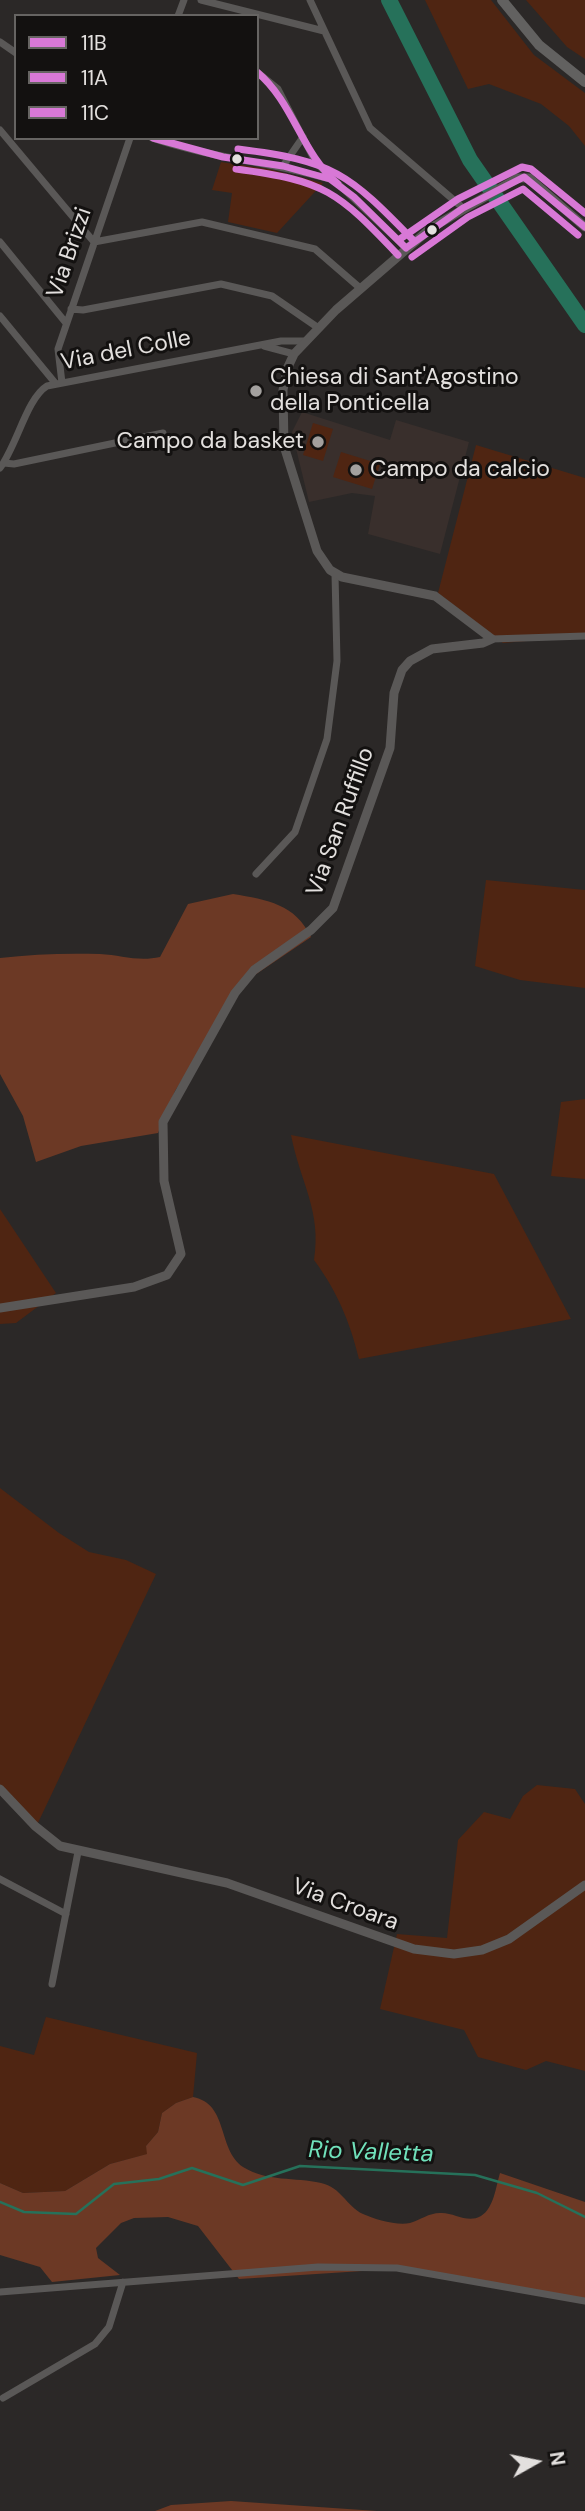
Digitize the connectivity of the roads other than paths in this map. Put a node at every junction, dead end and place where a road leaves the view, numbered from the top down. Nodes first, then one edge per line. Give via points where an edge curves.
1 (201, 0) edge
2 (310, 0) edge
3 (502, 0) edge
4 (257, 14) edge
5 (259, 15) edge
6 (324, 31) junction
7 (259, 74) edge
8 (585, 82) edge
9 (0, 130) edge
10 (303, 138) junction
11 (129, 140) edge
12 (159, 140) edge
13 (283, 166) junction
14 (330, 179) junction
15 (463, 208) junction
16 (585, 227) edge
17 (0, 242) edge
18 (94, 242) junction
19 (407, 248) junction
20 (360, 288) junction
21 (71, 309) junction
22 (0, 316) edge
23 (66, 323) junction
24 (317, 327) junction
25 (303, 341) junction
26 (260, 345) junction
27 (294, 354) junction
28 (59, 383) junction
29 (163, 433) dead end
30 (2, 465) edge
31 (335, 574) junction
32 (585, 636) edge
33 (492, 639) junction
34 (256, 874) dead end
35 (0, 1308) edge
36 (0, 1788) edge
37 (78, 1852) junction
38 (0, 1879) edge
39 (585, 1885) edge
40 (66, 1914) junction
41 (51, 1984) dead end
42 (123, 2282) junction
43 (0, 2292) edge
44 (585, 2301) edge
45 (3, 2398) dead end

1 - 4 street
2 - 6 street
3 - 8 main road via 539,45
5 - 6 street
6 - 15 street via 370,128
7 - 10 street via 278,89
9 - 18 street
10 - 13 street
10 - 14 street
11 - 18 street, Via Brizzi
12 - 13 street via 223,157
13 - 14 street
14 - 19 street
15 - 16 street via 518,178 529,178
15 - 19 street
17 - 23 street
18 - 20 street via 202,222 315,249
18 - 21 street, Via Brizzi
19 - 20 street
20 - 24 street
21 - 23 street, Via Brizzi
21 - 24 street via 221,284 271,296
22 - 28 street
23 - 28 street, Via Brizzi via 58,349
24 - 25 street
25 - 26 street, Via del Colle
25 - 27 street
26 - 27 street, Via del Colle
26 - 28 street, Via del Colle
27 - 31 street via 284,382 284,446 317,551
28 - 30 street, Via del Colle via 43,388 31,401
29 - 30 street, Via del Colle
31 - 33 street via 435,596
31 - 34 street, Via San Ruffillo via 337,661 327,740 295,832
32 - 33 street
33 - 35 street, Via San Ruffillo via 432,649 402,670 394,693 390,748 333,908 311,930 254,970 235,993 163,1122 164,1181 181,1254 167,1275 134,1287
36 - 37 street, Via Croara via 35,1826 60,1846
37 - 39 street, Via Croara via 227,1883 414,1950 454,1954 482,1950 509,1939
37 - 40 street
38 - 40 street
40 - 41 street
42 - 43 street
42 - 44 street via 318,2267 397,2268
42 - 45 street via 109,2327 95,2344

